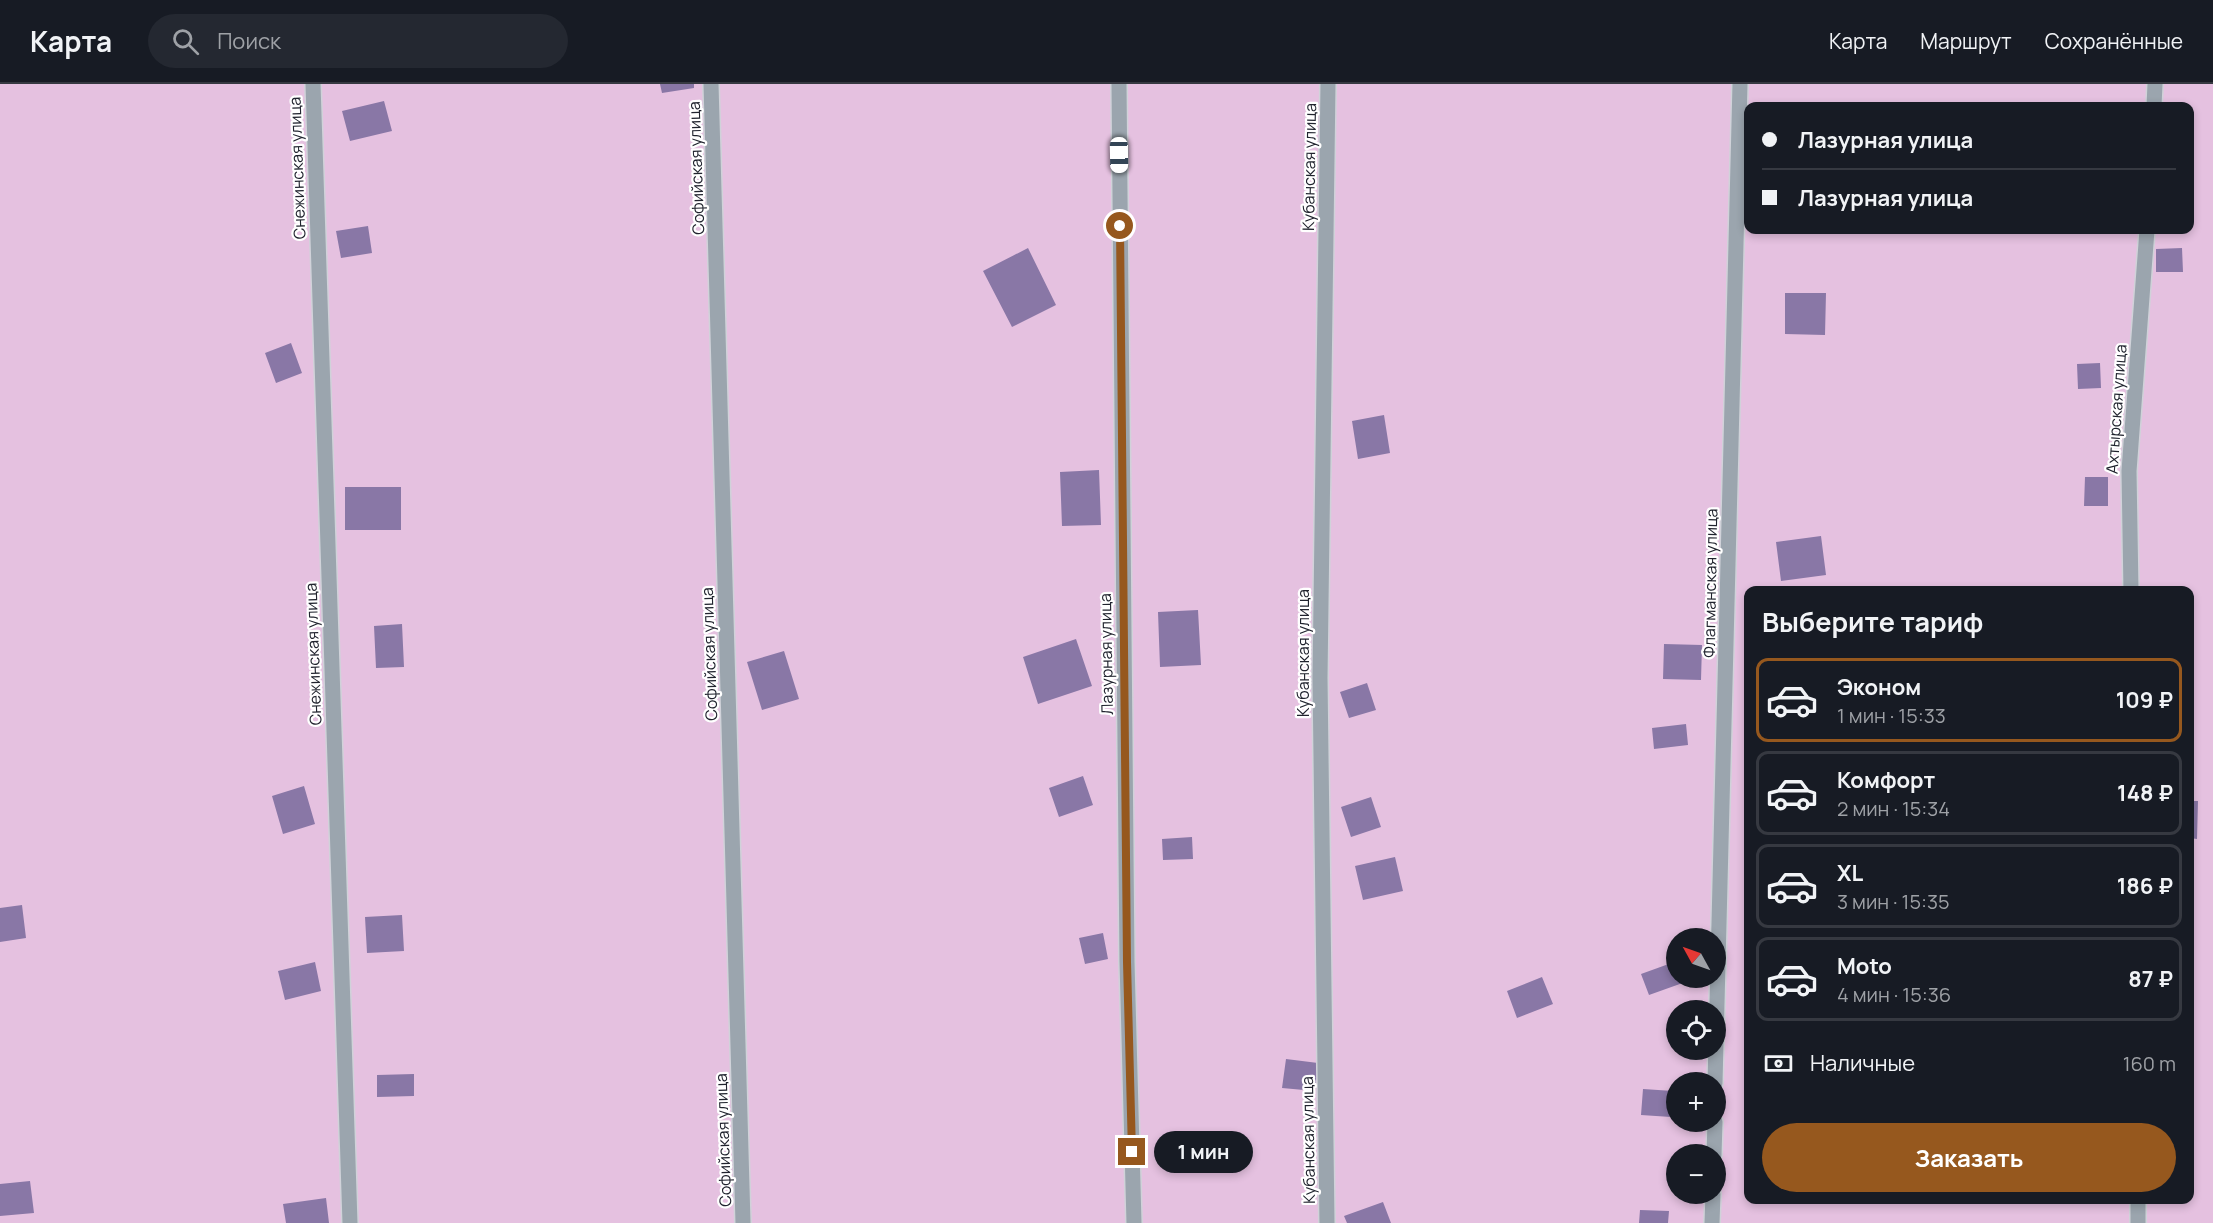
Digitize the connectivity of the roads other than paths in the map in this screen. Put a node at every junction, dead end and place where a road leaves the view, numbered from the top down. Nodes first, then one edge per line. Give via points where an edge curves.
1 (313, 84) edge
2 (711, 84) edge
3 (1119, 84) edge
4 (1328, 84) edge
5 (1740, 84) edge
6 (2154, 84) edge
7 (2154, 102) edge
8 (2147, 234) edge
9 (2131, 586) edge
10 (1716, 1072) edge
11 (1713, 1204) edge
12 (2138, 1204) edge
13 (350, 1223) edge
14 (743, 1223) edge
15 (1134, 1223) edge
16 (1327, 1223) edge
17 (1712, 1223) edge
18 (2138, 1223) edge

1 - 13 lane, Снежинская улица
2 - 14 lane, Софийская улица
3 - 15 lane, Лазурная улица via 1127,962
4 - 16 lane, Кубанская улица via 1320,678
5 - 10 lane, Флагманская улица
6 - 7 lane
8 - 9 lane, Ахтырская улица via 2129,471
11 - 17 lane
12 - 18 lane

